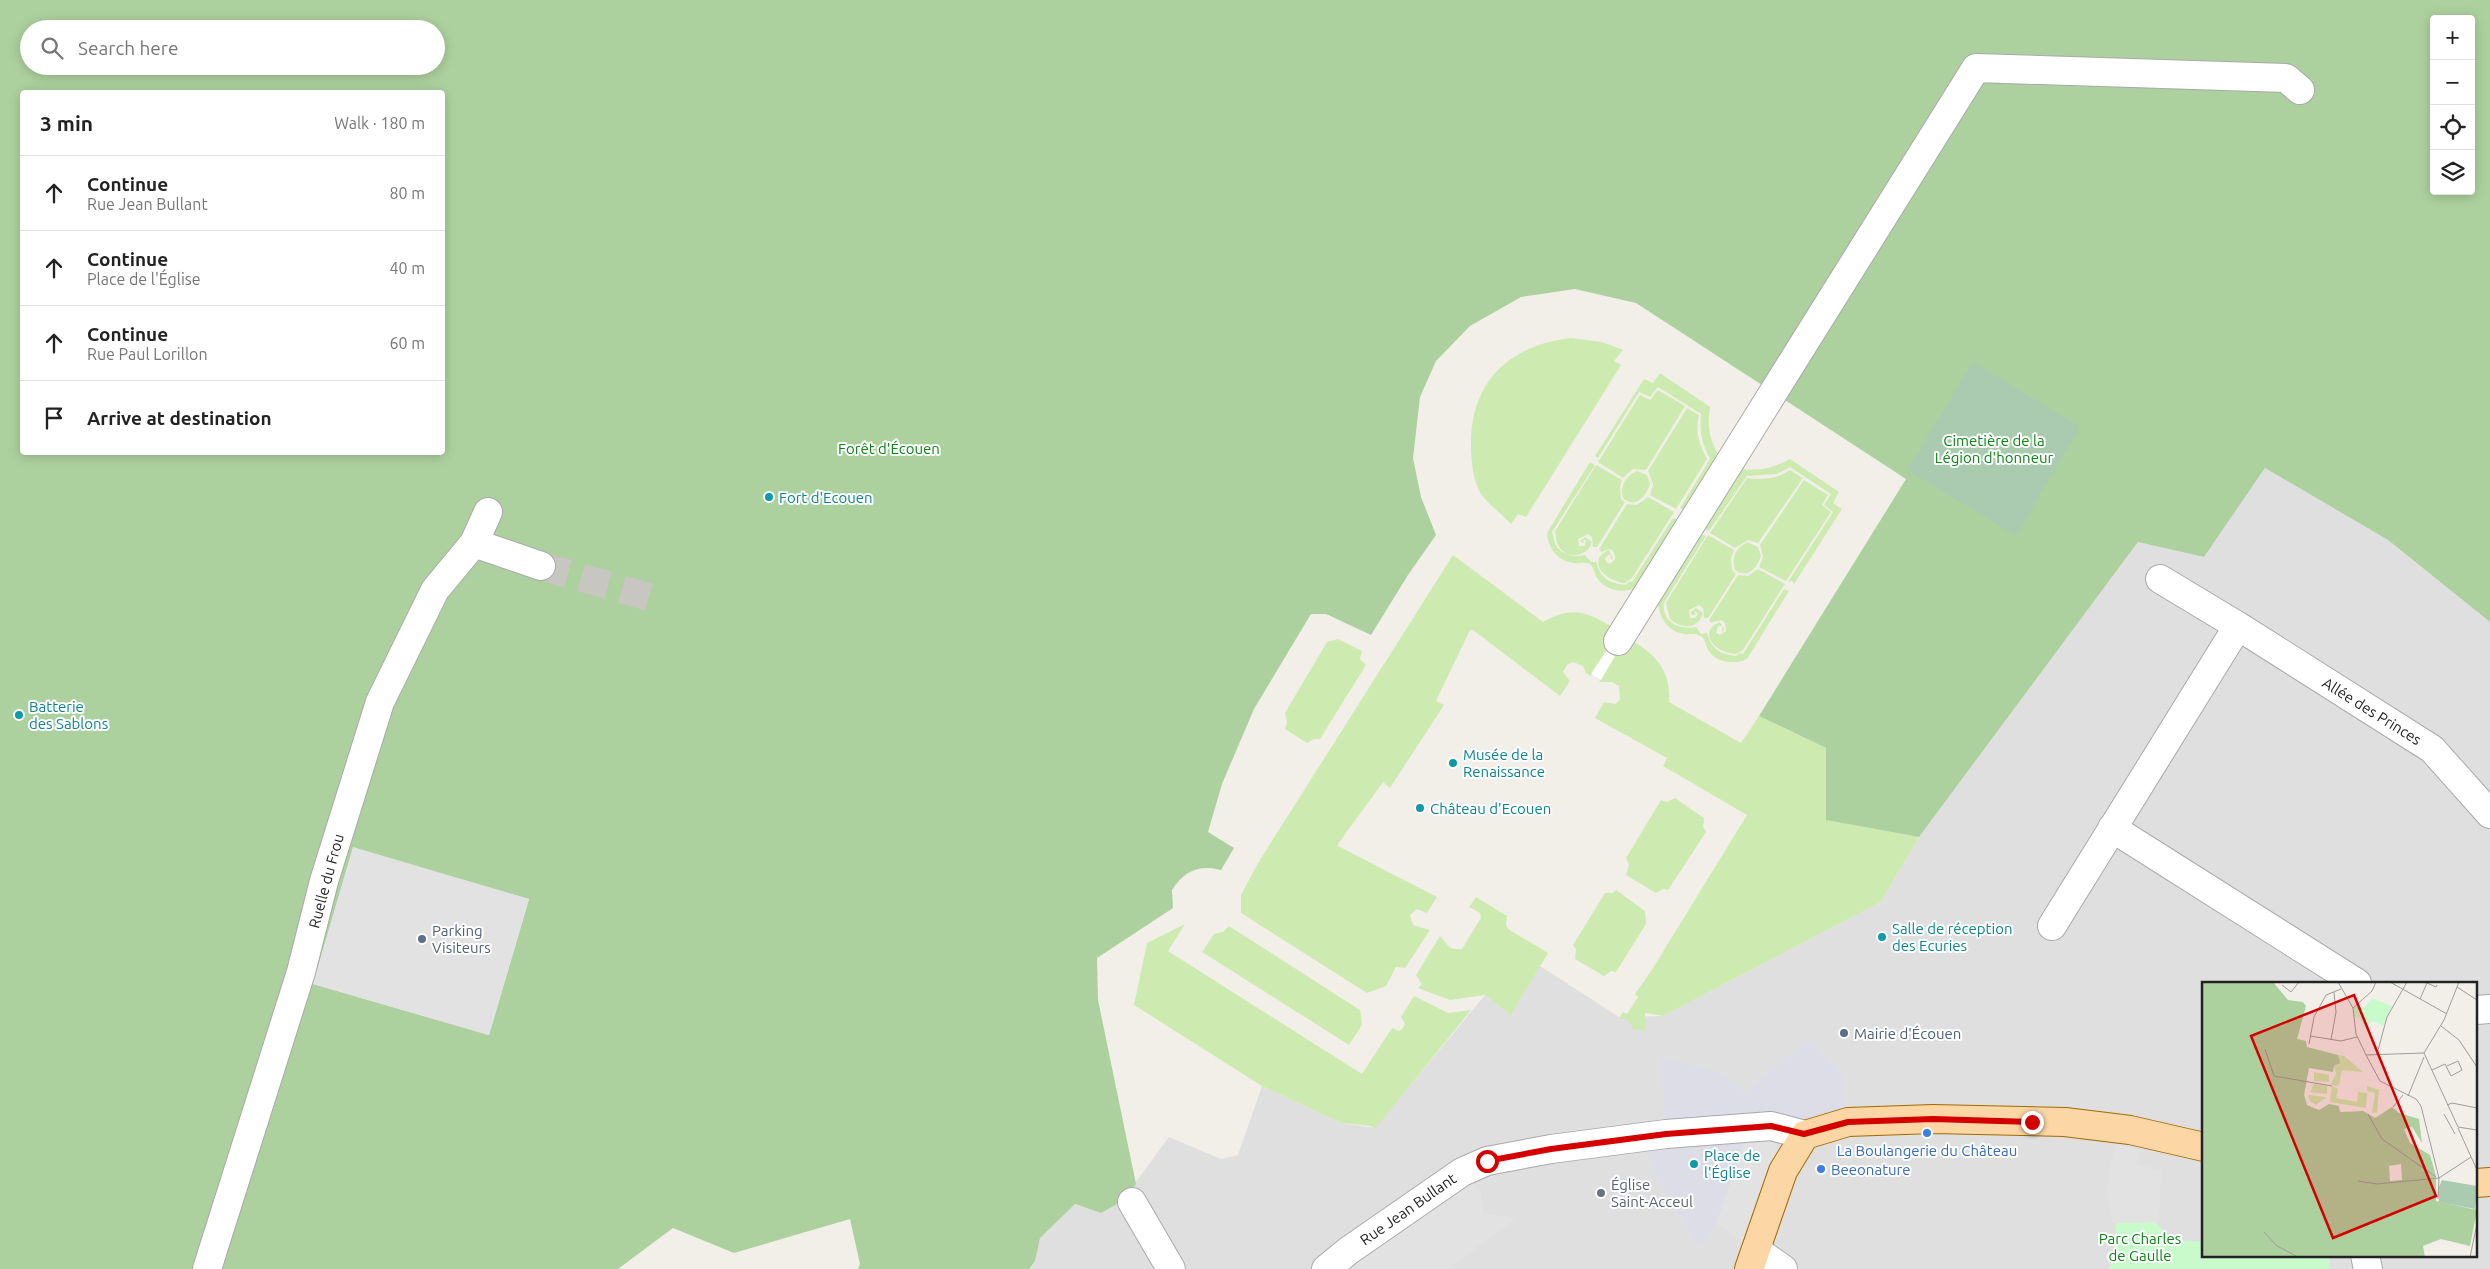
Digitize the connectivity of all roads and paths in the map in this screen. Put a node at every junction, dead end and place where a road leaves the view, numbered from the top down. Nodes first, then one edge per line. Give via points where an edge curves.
1 (2300, 90) dead end
2 (488, 512) dead end
3 (474, 543) junction
4 (541, 566) tunnel mouth
5 (2160, 579) dead end
6 (2238, 626) junction
7 (1618, 641) dead end
8 (2490, 814) edge
9 (2112, 828) junction
10 (2052, 926) dead end
11 (2355, 982) edge
12 (1804, 1134) junction
13 (2202, 1147) edge
14 (1132, 1202) dead end
15 (2366, 1256) edge
16 (1752, 1259) edge
17 (207, 1269) edge
18 (1171, 1269) edge
19 (1326, 1269) edge
20 (1783, 1269) edge
21 (2368, 1269) edge

1 - 7 street via 2286,78 1976,68
2 - 3 street, Ruelle du Frou
3 - 4 street
3 - 17 street, Ruelle du Frou via 435,590 380,702 324,881 301,972
5 - 6 street, Allée des Princes
6 - 8 street, Allée des Princes via 2432,749
6 - 9 street
9 - 10 street
9 - 11 street
12 - 13 main road via 1848,1122 1933,1119 2065,1122 2130,1130
12 - 16 main road via 1783,1171
12 - 19 street, Rue Jean Bullant via 1771,1126 1666,1134 1487,1161 1462,1172
14 - 18 street
15 - 21 street
16 - 20 street

